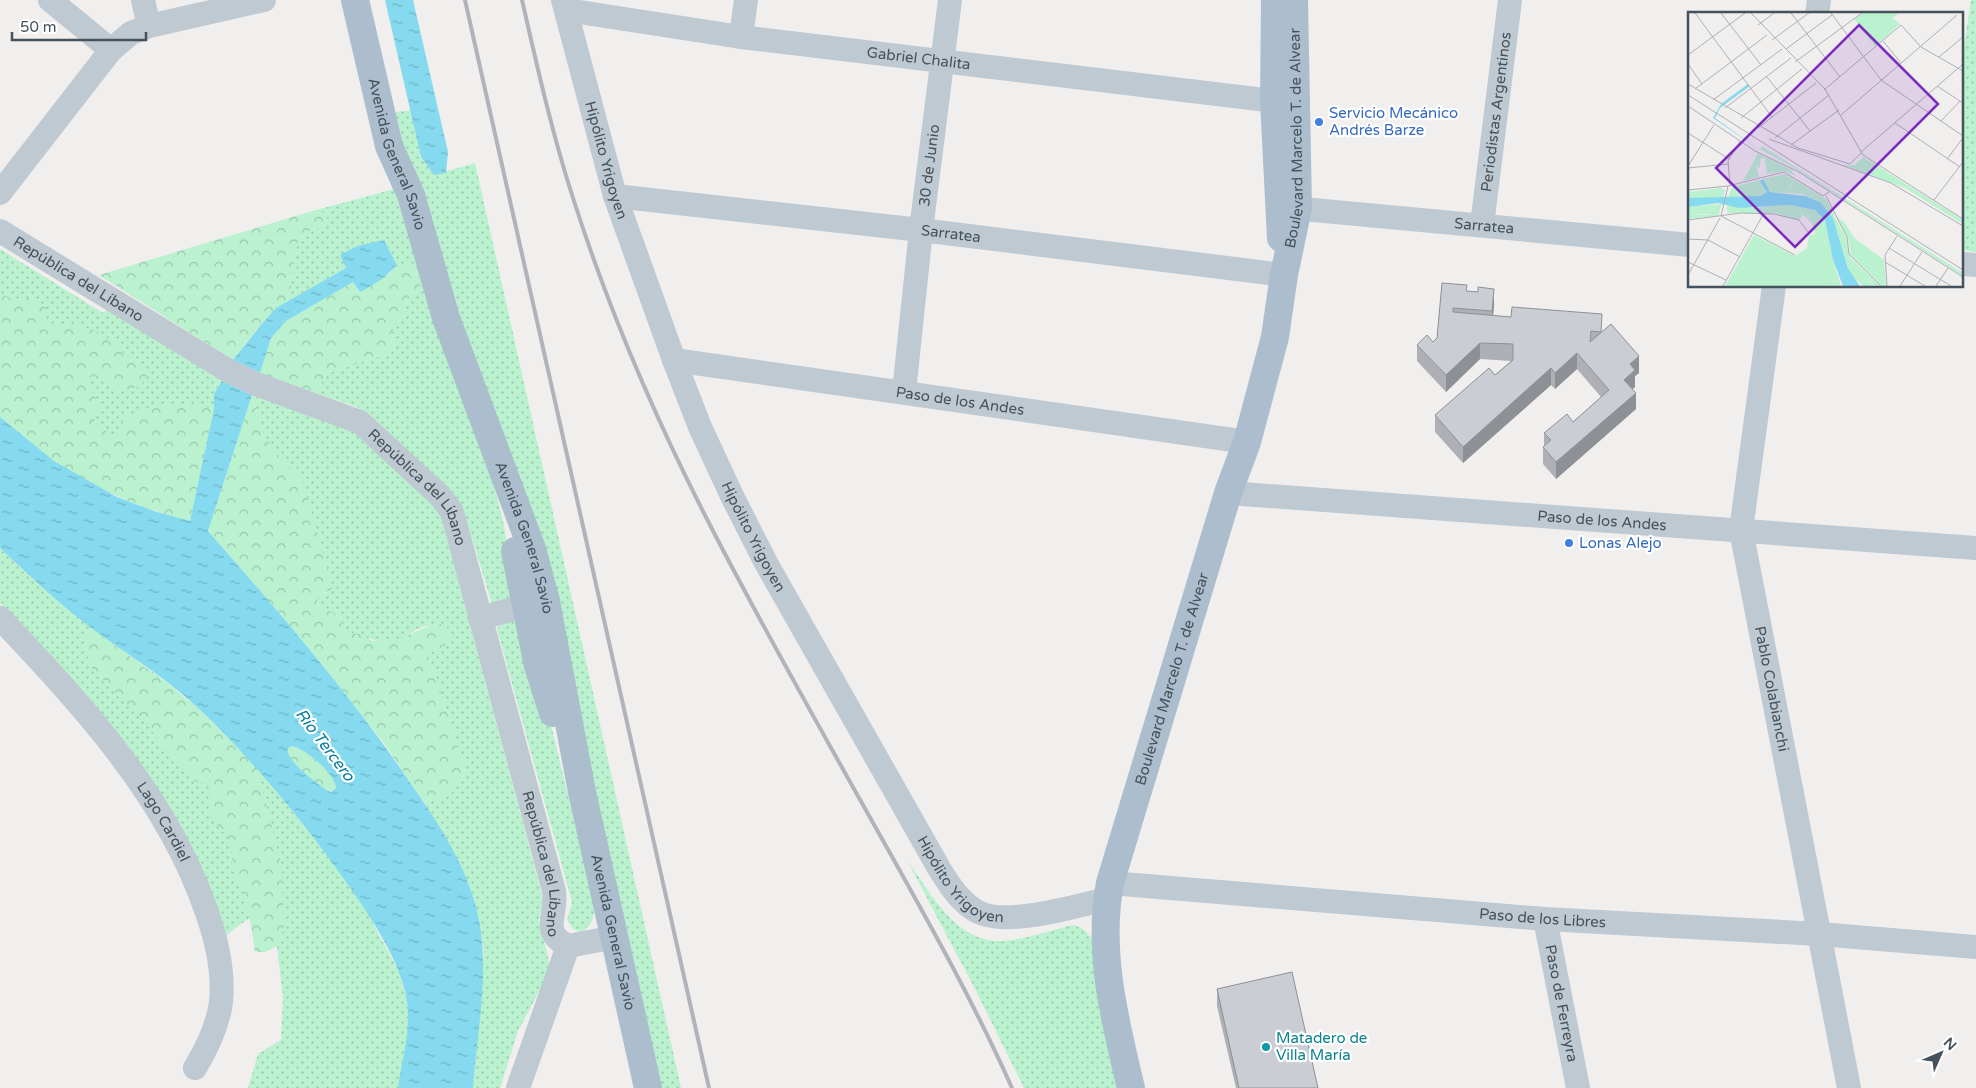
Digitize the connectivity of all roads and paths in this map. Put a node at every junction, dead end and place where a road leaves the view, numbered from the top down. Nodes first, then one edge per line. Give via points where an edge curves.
1 (50, 0) edge
2 (143, 0) edge
3 (264, 0) edge
4 (355, 0) edge
5 (746, 0) edge
6 (950, 0) edge
7 (1275, 0) edge
8 (1294, 0) edge
9 (1510, 0) edge
10 (564, 5) edge
11 (149, 26) junction
12 (741, 37) junction
13 (111, 50) junction
14 (943, 62) junction
15 (1274, 101) junction
16 (0, 193) edge
17 (615, 196) junction
18 (1288, 208) junction
19 (1482, 225) junction
20 (921, 230) junction
21 (0, 231) edge
22 (1688, 245) edge
23 (1284, 275) junction
24 (1774, 288) edge
25 (674, 360) junction
26 (904, 392) junction
27 (1246, 442) junction
28 (1228, 493) junction
29 (1734, 529) junction
30 (1976, 548) edge
31 (536, 604) junction
32 (0, 618) edge
33 (480, 618) junction
34 (9, 641) edge
35 (1109, 891) junction
36 (1802, 909) dead end
37 (1545, 919) junction
38 (1819, 934) junction
39 (615, 937) junction
40 (568, 946) junction
41 (1976, 948) edge
42 (195, 1068) dead end
43 (518, 1088) edge
44 (648, 1088) edge
45 (1131, 1088) edge
46 (1578, 1088) edge
47 (1849, 1088) edge

1 - 13 street
2 - 11 street
3 - 11 street
4 - 31 main road, Avenida General Savio via 388,146 411,195 446,318 483,421 508,519
5 - 12 street
6 - 14 street, 30 de Junio
7 - 15 main road, Boulevard Marcelo T. de Alvear
8 - 18 main road, Boulevard Marcelo T. de Alvear
9 - 19 street, Periodistas Argentinos
10 - 12 street, Gabriel Chalita
10 - 17 street, Hipólito Yrigoyen
11 - 13 street via 131,33
12 - 14 street, Gabriel Chalita
13 - 16 street
14 - 15 street, Gabriel Chalita
14 - 20 street, 30 de Junio
15 - 18 main road, Boulevard Marcelo T. de Alvear
17 - 20 street, Sarratea
17 - 25 street, Hipólito Yrigoyen
18 - 19 street, Sarratea
18 - 23 main road, Boulevard Marcelo T. de Alvear
19 - 22 street, Sarratea
20 - 23 street, Sarratea
20 - 26 street, 30 de Junio
21 - 33 street, República del Líbano via 227,370 360,422 451,510
23 - 27 main road, Boulevard Marcelo T. de Alvear via 1275,337
24 - 29 street, Pablo Colabianchi
25 - 26 street, Paso de los Andes
25 - 35 street, Hipólito Yrigoyen via 715,460 766,563 954,891 979,913 1001,918 1034,915
26 - 27 street, Paso de los Andes
27 - 28 main road, Boulevard Marcelo T. de Alvear
28 - 29 street, Paso de los Andes
28 - 35 main road, Boulevard Marcelo T. de Alvear
29 - 30 street, Paso de los Andes
29 - 36 street
29 - 38 street, Pablo Colabianchi
31 - 33 street
31 - 39 main road, Avenida General Savio via 543,686 582,792
32 - 34 street, Lago Cardiel
33 - 40 street, República del Líbano via 554,892 556,903 552,930 555,937
34 - 42 street, Lago Cardiel via 86,712 124,760 165,823 194,877 212,927 221,979 221,1002 216,1024
35 - 37 street, Paso de los Libres
35 - 45 main road, Boulevard Marcelo T. de Alvear via 1105,920 1110,985
37 - 38 street, Paso de los Libres
37 - 46 street, Paso de Ferreyra
38 - 41 street, Paso de los Libres
38 - 47 street, Pablo Colabianchi
39 - 40 street, República del Líbano
39 - 44 main road, Avenida General Savio
40 - 43 street, República del Líbano

